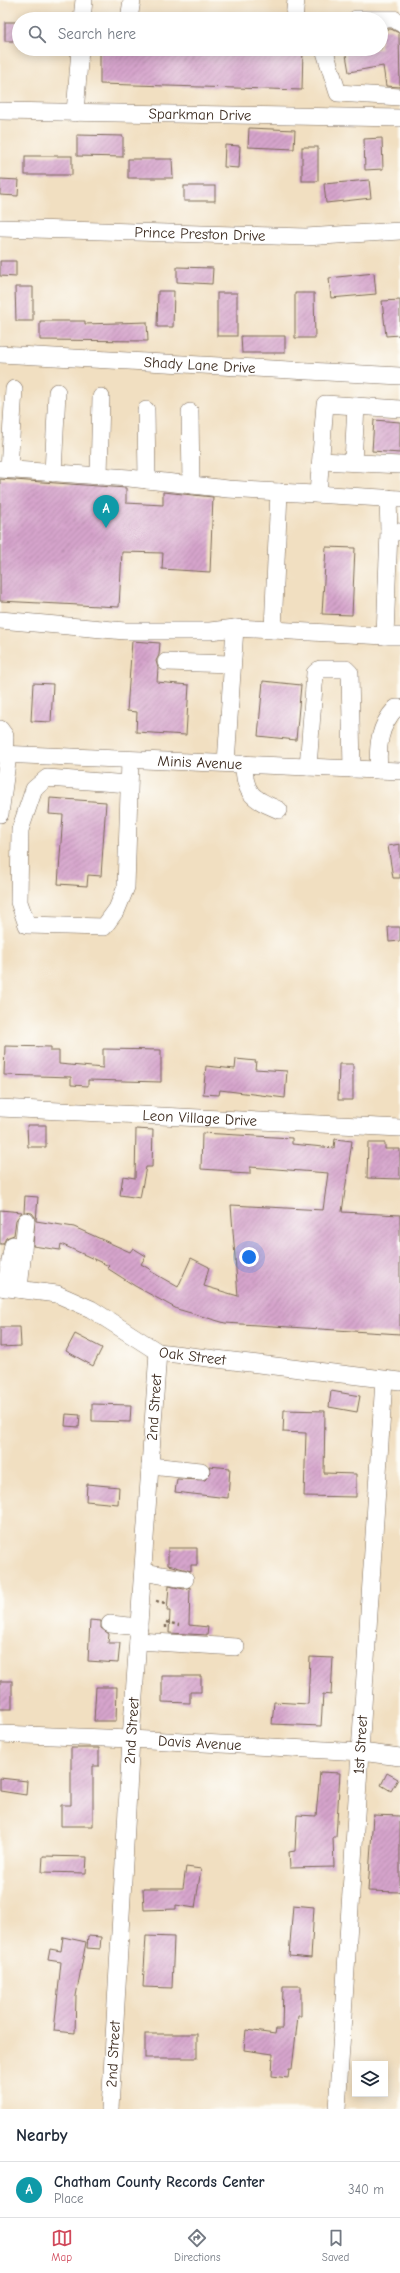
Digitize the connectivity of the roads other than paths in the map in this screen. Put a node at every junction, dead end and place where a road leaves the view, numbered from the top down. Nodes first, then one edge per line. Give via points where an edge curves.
1 (84, 0) edge
2 (132, 0) edge
3 (296, 0) edge
4 (83, 12) edge
5 (131, 12) edge
6 (295, 12) edge
7 (388, 19) edge
8 (400, 22) edge
9 (79, 56) edge
10 (326, 56) edge
11 (400, 97) edge
12 (0, 111) edge
13 (75, 113) junction
14 (400, 118) edge
15 (0, 228) edge
16 (400, 230) edge
17 (0, 354) edge
18 (400, 376) edge
19 (14, 389) dead end
20 (57, 392) dead end
21 (101, 397) dead end
22 (356, 406) junction
23 (400, 409) edge
24 (146, 410) dead end
25 (190, 412) dead end
26 (321, 460) junction
27 (353, 462) junction
28 (400, 465) edge
29 (4, 469) edge
30 (53, 473) junction
31 (99, 476) junction
32 (147, 480) junction
33 (191, 485) junction
34 (279, 492) junction
35 (318, 494) junction
36 (394, 499) edge
37 (394, 531) edge
38 (0, 620) edge
39 (235, 628) junction
40 (272, 630) junction
41 (392, 636) edge
42 (166, 662) dead end
43 (232, 664) junction
44 (400, 708) edge
45 (0, 730) edge
46 (4, 755) edge
47 (130, 760) junction
48 (226, 763) junction
49 (244, 764) junction
50 (308, 767) junction
51 (352, 769) junction
52 (379, 770) junction
53 (400, 771) edge
54 (129, 784) junction
55 (279, 810) dead end
56 (0, 814) edge
57 (0, 1108) edge
58 (400, 1128) edge
59 (26, 1221) dead end
60 (13, 1244) dead end
61 (8, 1288) edge
62 (158, 1352) junction
63 (392, 1380) edge
64 (150, 1466) junction
65 (201, 1471) dead end
66 (143, 1572) junction
67 (185, 1579) dead end
68 (110, 1624) dead end
69 (139, 1634) junction
70 (236, 1647) dead end
71 (0, 1734) edge
72 (132, 1738) junction
73 (361, 1752) junction
74 (400, 1757) edge
75 (110, 2109) edge
76 (337, 2109) edge

1 - 4 street
2 - 5 street
3 - 6 street
7 - 8 street
9 - 13 street
10 - 11 street via 338,93
12 - 13 street, Sparkman Drive
13 - 14 street, Sparkman Drive
15 - 16 street, Prince Preston Drive via 306,237
17 - 18 street, Shady Lane Drive
19 - 29 street
20 - 30 street
21 - 31 street
22 - 23 street
22 - 26 street via 325,404
22 - 27 street
24 - 32 street
25 - 33 street
26 - 27 street
26 - 35 street
27 - 28 street
29 - 30 street
30 - 31 street
31 - 32 street
32 - 33 street
33 - 34 street
34 - 35 street
34 - 40 street
35 - 36 street
36 - 37 street
37 - 41 street
38 - 39 street via 125,631 210,631
39 - 40 street
39 - 43 street
40 - 41 street
42 - 43 street
43 - 48 street
44 - 52 street via 396,708 386,719 378,752
45 - 46 street via 5,736
46 - 47 street, Minis Avenue
46 - 56 street
47 - 48 street, Minis Avenue
47 - 54 street
48 - 49 street, Minis Avenue
49 - 50 street, Minis Avenue
49 - 55 street via 244,783 251,794
50 - 51 street, Minis Avenue
50 - 51 street via 315,673 320,669 346,669 350,673
51 - 52 street, Minis Avenue
52 - 53 street, Minis Avenue
54 - 54 street via 126,887 117,909 104,927 27,925 19,902 20,830 34,789 47,778
57 - 58 street, Leon Village Drive
59 - 61 street
60 - 61 street
61 - 62 street, Oak Street via 57,1294 90,1309
62 - 63 street, Oak Street
62 - 64 street, 2nd Street
63 - 73 street, 1st Street via 361,1720
64 - 65 street
64 - 66 street, 2nd Street
66 - 67 street
66 - 69 street, 2nd Street
68 - 69 street
69 - 70 street
69 - 72 street, 2nd Street
71 - 72 street, Davis Avenue
72 - 73 street, Davis Avenue
72 - 75 street, 2nd Street
73 - 74 street, Davis Avenue
73 - 76 street, 1st Street

